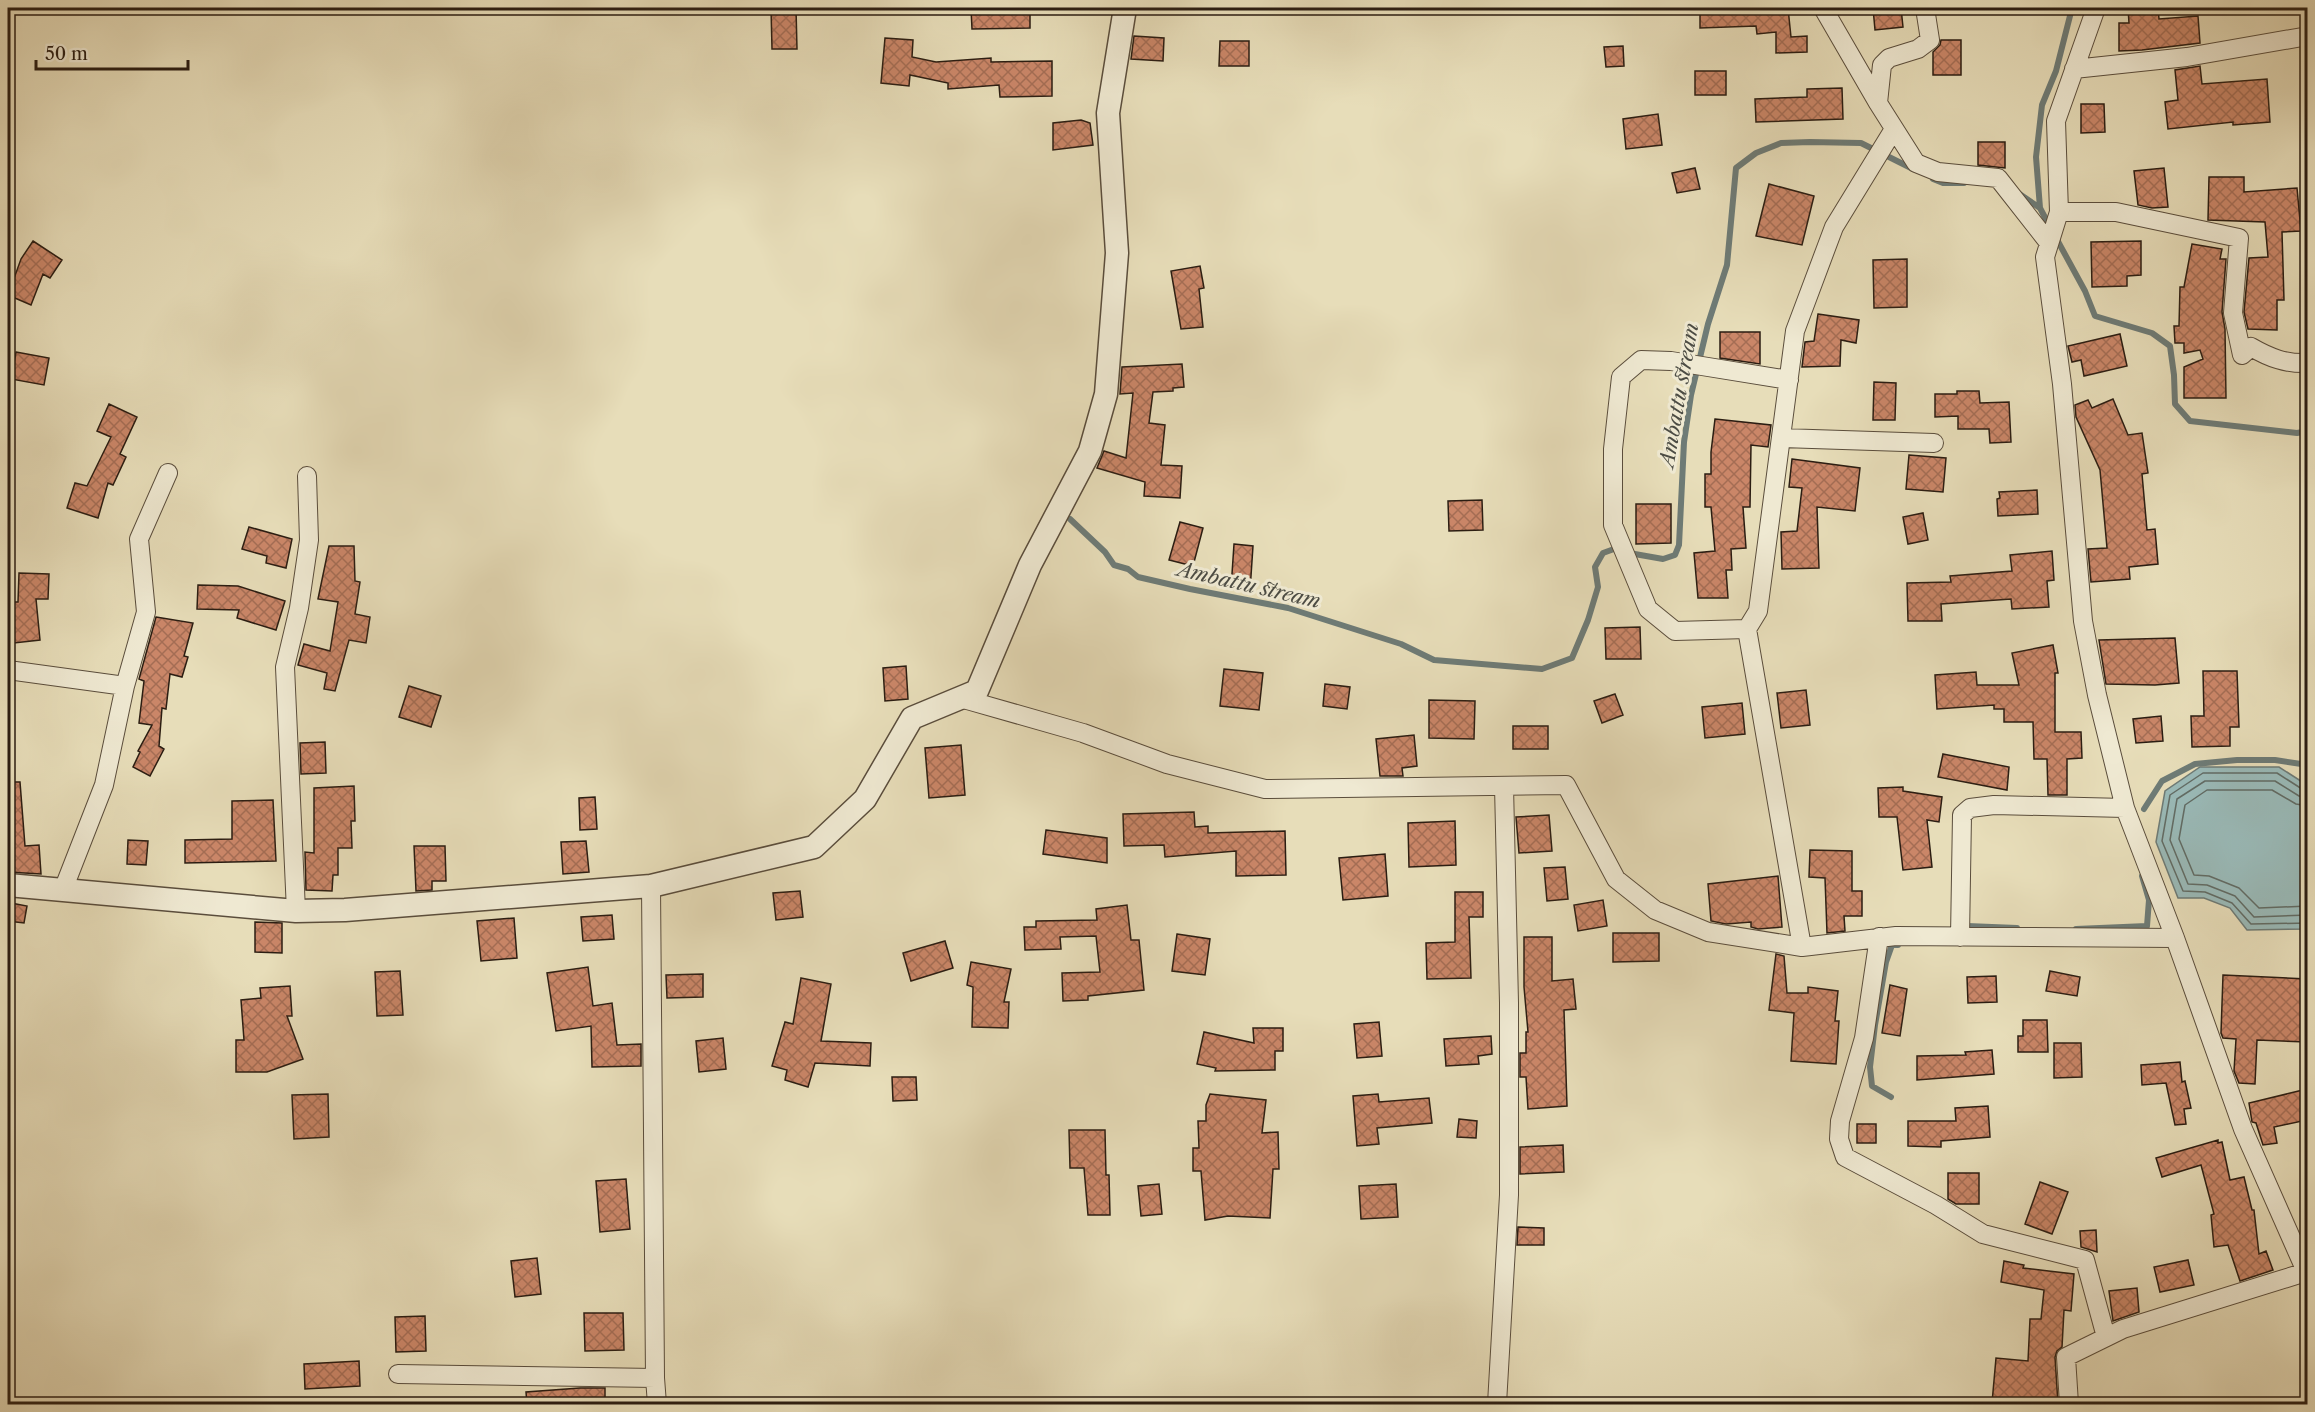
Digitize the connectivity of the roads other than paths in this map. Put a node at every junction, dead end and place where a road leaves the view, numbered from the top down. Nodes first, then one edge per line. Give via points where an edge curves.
1 (1125, 8) edge
2 (1823, 8) edge
3 (1925, 8) edge
4 (2096, 8) edge
5 (2307, 36) edge
6 (2074, 69) junction
7 (1878, 103) junction
8 (1890, 135) junction
9 (2058, 213) junction
10 (2050, 242) junction
11 (2307, 363) edge
12 (1789, 380) junction
13 (1782, 438) junction
14 (1934, 443) dead end
15 (168, 473) dead end
16 (307, 476) dead end
17 (1746, 629) junction
18 (8, 670) edge
19 (125, 686) junction
20 (960, 698) junction
21 (1504, 786) junction
22 (2125, 808) junction
23 (8, 885) edge
24 (651, 886) junction
25 (63, 890) junction
26 (296, 912) junction
27 (1879, 937) junction
28 (1960, 937) junction
29 (2175, 938) junction
30 (1802, 947) junction
31 (2306, 1274) edge
32 (2106, 1337) junction
33 (398, 1374) dead end
34 (655, 1378) junction
35 (657, 1404) edge
36 (1497, 1404) edge
37 (2069, 1404) edge

1 - 20 street via 1108,113 1117,253 1106,393 1090,452 1030,565 977,691
2 - 7 street
3 - 7 street via 1930,40 1882,65
4 - 6 street
5 - 6 street via 2187,57
6 - 9 street via 2056,121
7 - 8 street
8 - 10 street via 1916,163 1938,172 1998,178
8 - 12 street via 1834,227 1795,331
9 - 10 street
9 - 11 street via 2116,212 2239,238 2233,313 2242,355 2251,347 2269,358
10 - 22 street via 2045,257 2062,384 2083,621
12 - 13 street
12 - 17 street via 1686,363 1641,360 1621,377 1613,449 1613,525 1648,609 1675,630
13 - 14 street
13 - 17 street via 1758,611
15 - 19 street via 140,538 146,612
16 - 26 street via 309,540 285,667
17 - 30 street
18 - 19 street
19 - 25 street via 104,785
20 - 21 street via 1083,733 1167,764 1266,789
20 - 24 street via 912,718 865,799 814,847
21 - 30 street via 1566,785 1616,879 1655,910 1708,932
21 - 36 street via 1509,1195
22 - 28 street via 1970,808 1962,815
22 - 29 street
23 - 25 street
24 - 26 street
24 - 34 street
25 - 26 street
27 - 28 street
27 - 30 street
27 - 32 street via 1864,1038 1840,1121 1839,1139 1845,1157 1983,1234 2085,1260
28 - 29 street
29 - 31 street via 2243,1129
31 - 32 street
32 - 37 street via 2066,1357
33 - 34 street
34 - 35 street

